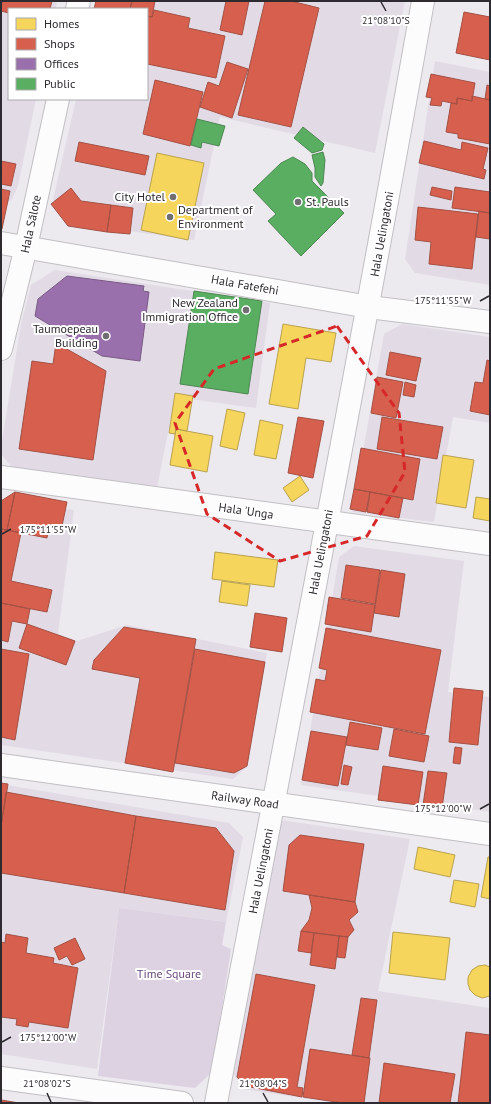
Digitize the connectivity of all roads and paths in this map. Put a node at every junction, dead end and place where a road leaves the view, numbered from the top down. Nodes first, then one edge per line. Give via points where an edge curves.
1 (423, 1) edge
2 (58, 100) edge
3 (1, 243) edge
4 (26, 247) junction
5 (369, 307) junction
6 (490, 322) edge
7 (1, 348) edge
8 (1, 477) edge
9 (326, 522) junction
10 (490, 544) edge
11 (1, 765) edge
12 (273, 804) junction
13 (490, 834) edge
14 (1, 1078) edge
15 (182, 1103) edge
16 (216, 1103) edge

1 - 5 street, Hala Uelingatoni
2 - 4 street, Hala Sālote
3 - 4 street, Hala Fatefehi
4 - 5 street, Hala Fatefehi
4 - 7 street, Hala Sālote
5 - 6 street, Hala Fatefehi
5 - 9 street, Hala Uelingatoni
8 - 9 street, Hala 'Unga
9 - 10 street, Hala 'Unga
9 - 12 street, Hala Uelingatoni
11 - 12 street, Railway Road
12 - 13 street, Railway Road
12 - 16 street, Hala Uelingatoni
14 - 15 street

